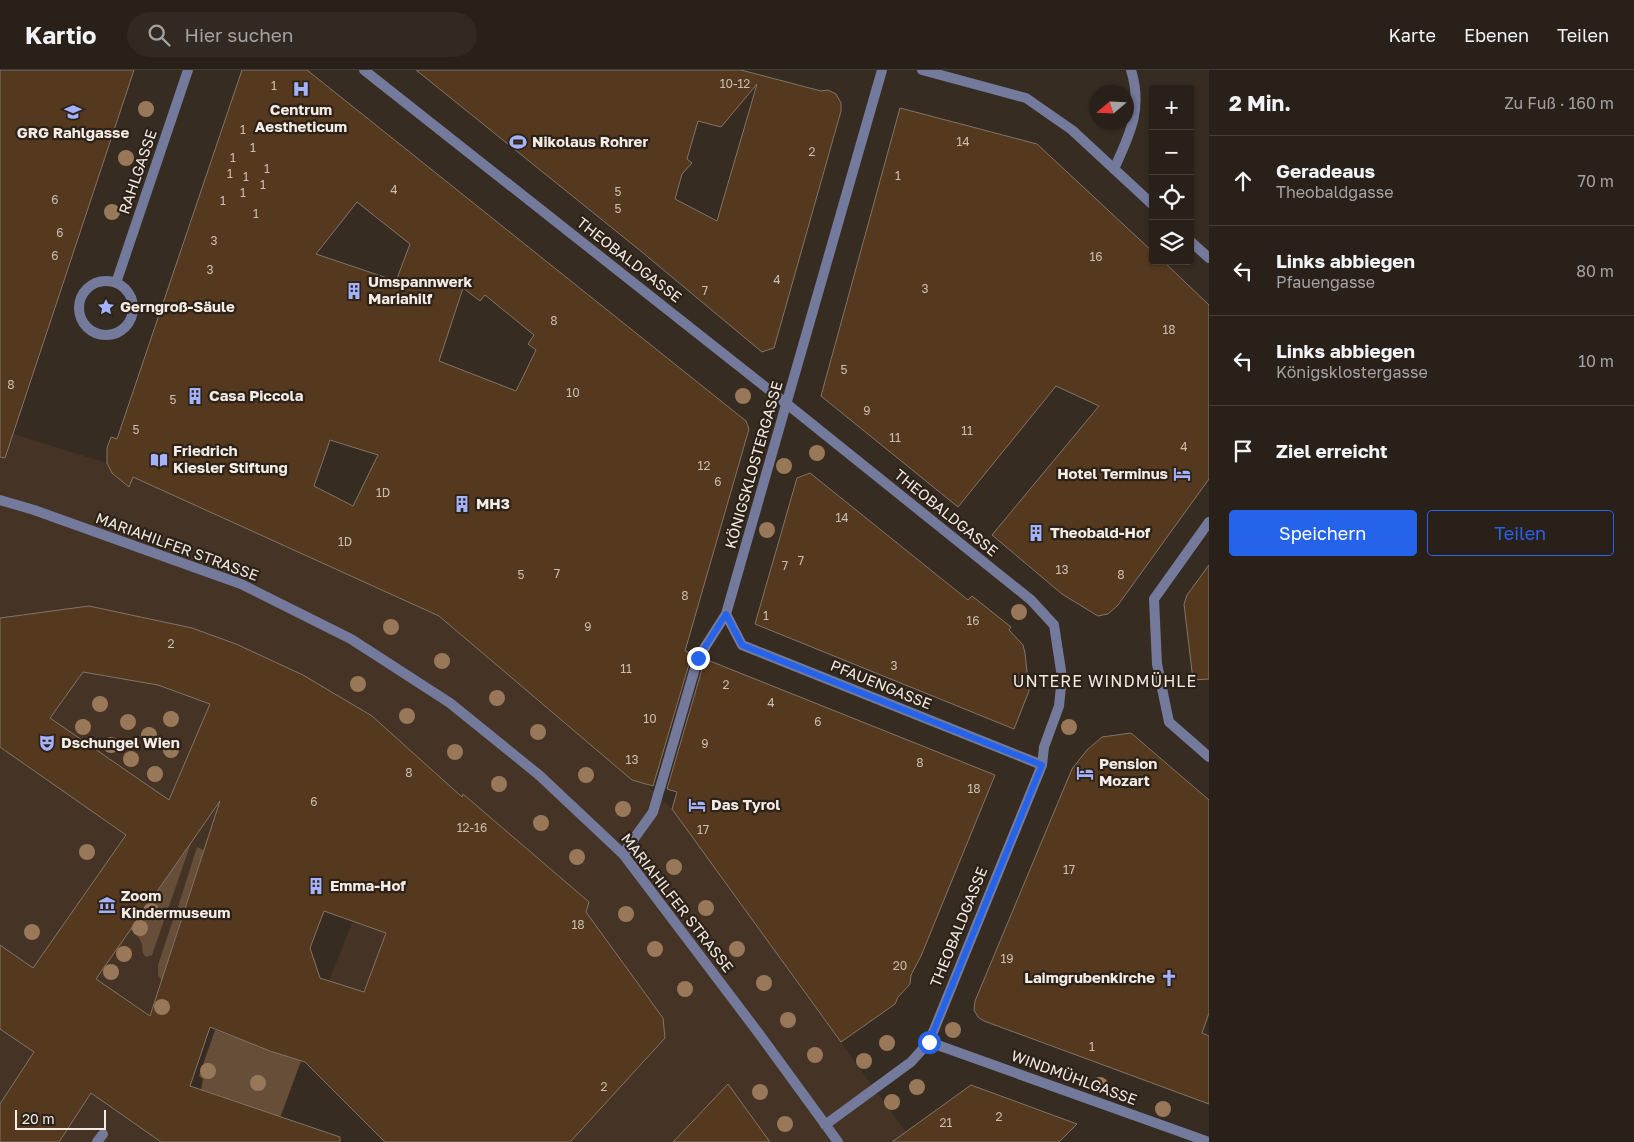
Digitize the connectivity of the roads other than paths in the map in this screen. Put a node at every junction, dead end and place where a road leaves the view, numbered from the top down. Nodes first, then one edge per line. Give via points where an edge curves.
1 (188, 70) edge
2 (364, 70) edge
3 (882, 70) edge
4 (922, 70) edge
5 (1131, 70) edge
6 (1114, 169) junction
7 (1149, 201) edge
8 (1194, 244) edge
9 (1209, 258) edge
10 (116, 283) junction
11 (787, 404) junction
12 (0, 500) edge
13 (1209, 522) edge
14 (726, 614) junction
15 (1209, 757) edge
16 (1042, 765) junction
17 (623, 854) junction
18 (929, 1042) junction
19 (825, 1125) junction
20 (838, 1142) edge
21 (1209, 1142) edge

1 - 10 street, RAHLGASSE
2 - 11 street, THEOBALDGASSE
3 - 11 street, KÖNIGSKLOSTERGASSE
4 - 6 street via 1026,98 1072,130
5 - 6 street via 1137,105 1130,136
6 - 7 street
8 - 9 street
10 - 10 street via 100,282 83,293 79,315 93,332 111,335 119,332 131,317 129,294
11 - 14 street, KÖNIGSKLOSTERGASSE
11 - 16 street, THEOBALDGASSE via 1031,600 1054,625 1062,676 1059,706 1044,747
12 - 17 street, MARIAHILFER STRASSE via 241,584 351,639 450,703 539,775
13 - 15 street via 1154,598 1157,664 1169,722
14 - 16 street, PFAUENGASSE via 742,645
14 - 17 street, KÖNIGSKLOSTERGASSE via 698,658 653,812
16 - 18 street, THEOBALDGASSE
17 - 19 street, MARIAHILFER STRASSE
18 - 19 street, THEOBALDGASSE via 911,1062
18 - 21 street, WINDMÜHLGASSE
19 - 20 street, MARIAHILFER STRASSE

